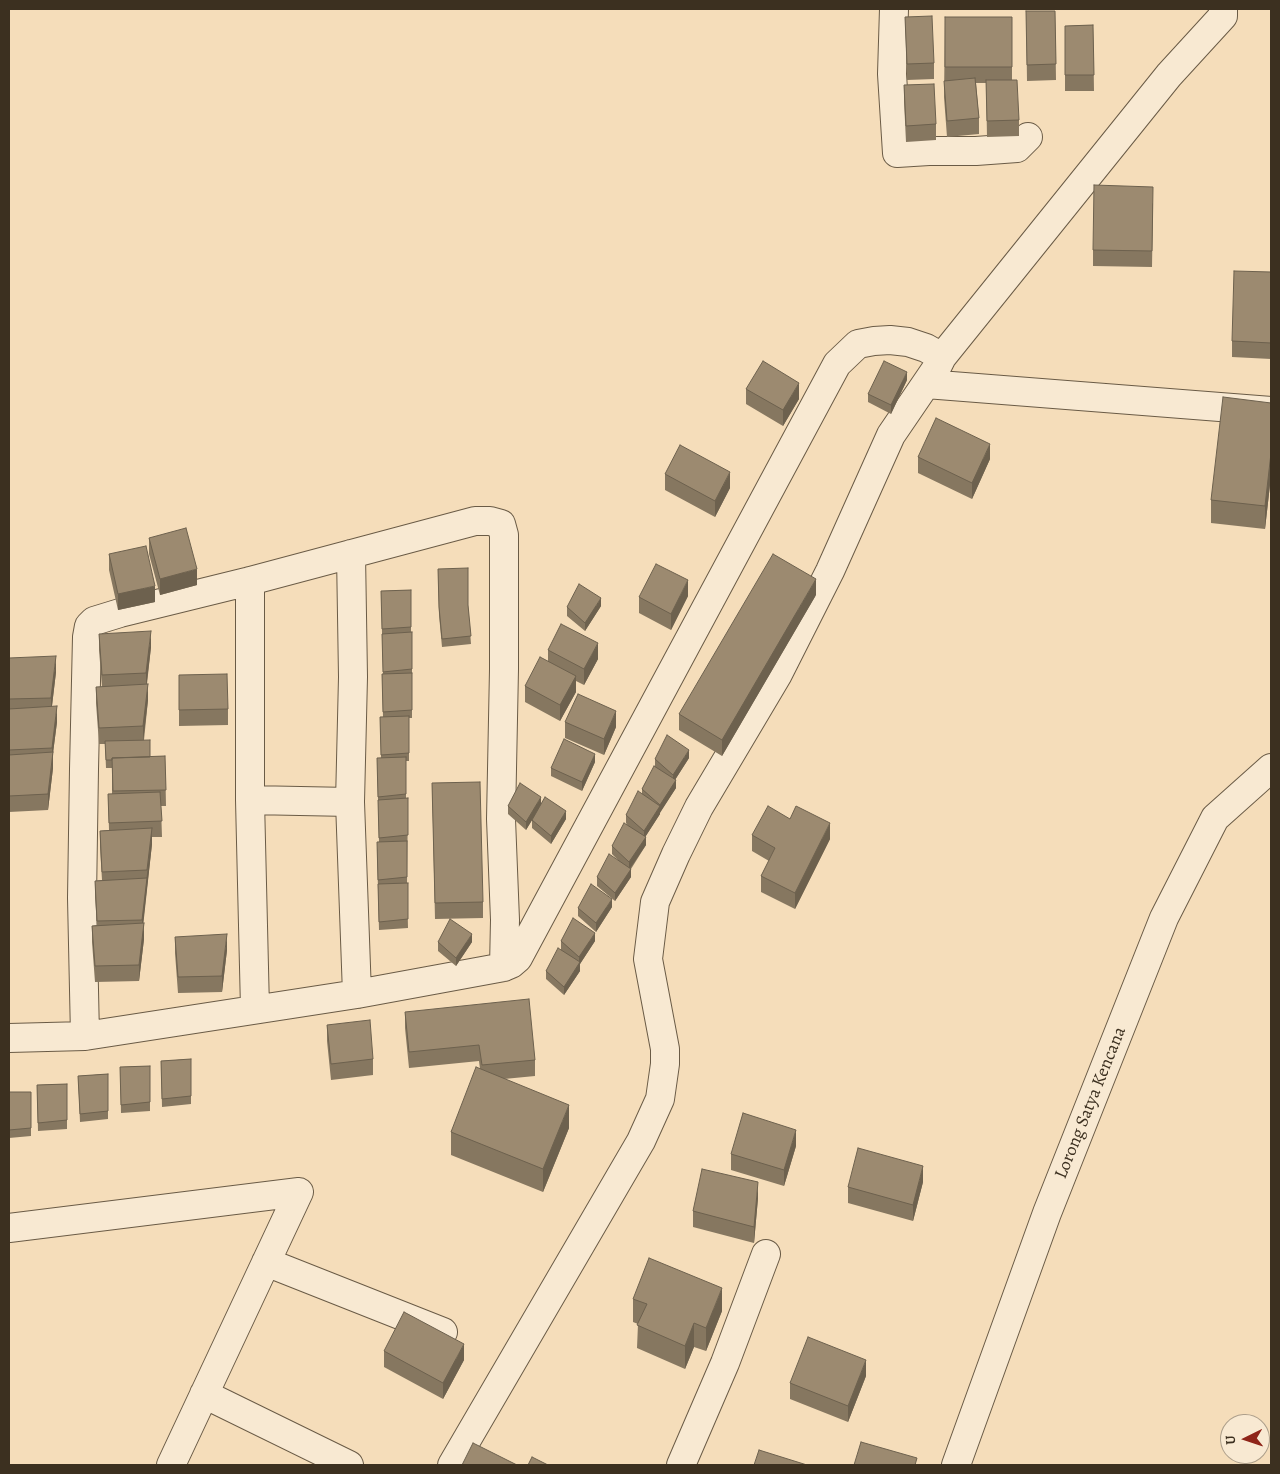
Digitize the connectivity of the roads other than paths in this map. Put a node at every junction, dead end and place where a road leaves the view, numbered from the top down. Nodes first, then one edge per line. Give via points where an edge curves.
1 (894, 9) edge
2 (1223, 9) edge
3 (1028, 137) dead end
4 (942, 357) junction
5 (926, 384) junction
6 (1271, 411) edge
7 (351, 554) junction
8 (250, 581) junction
9 (1271, 768) edge
10 (250, 800) junction
11 (350, 802) junction
12 (504, 967) junction
13 (357, 994) junction
14 (255, 1009) junction
15 (85, 1036) junction
16 (9, 1038) edge
17 (9, 1228) edge
18 (766, 1254) dead end
19 (266, 1262) junction
20 (443, 1332) edge
21 (204, 1394) junction
22 (170, 1465) edge
23 (350, 1465) edge
24 (452, 1465) edge
25 (682, 1465) edge
26 (956, 1465) edge

1 - 3 street via 892,74 897,153 1017,148
2 - 4 street via 1223,16 1169,75
4 - 5 street
4 - 12 street via 908,342 874,341 858,344 837,364 518,958
5 - 6 street
5 - 24 street via 891,436 804,623 778,674 699,807 655,902 648,959 665,1064 660,1099 642,1141
7 - 8 street
7 - 11 street via 354,677
7 - 12 street via 475,521 500,524 504,534
8 - 10 street
8 - 15 street via 120,613 94,621 89,626 86,637 82,898
9 - 26 street, Lorong Satya Kencana via 1215,818 1164,918 1047,1213
10 - 11 street
10 - 14 street
11 - 13 street
12 - 13 street
13 - 14 street
14 - 15 street
15 - 16 street
17 - 19 street via 298,1192
18 - 25 street
19 - 20 street
19 - 21 street
21 - 22 street
21 - 23 street

